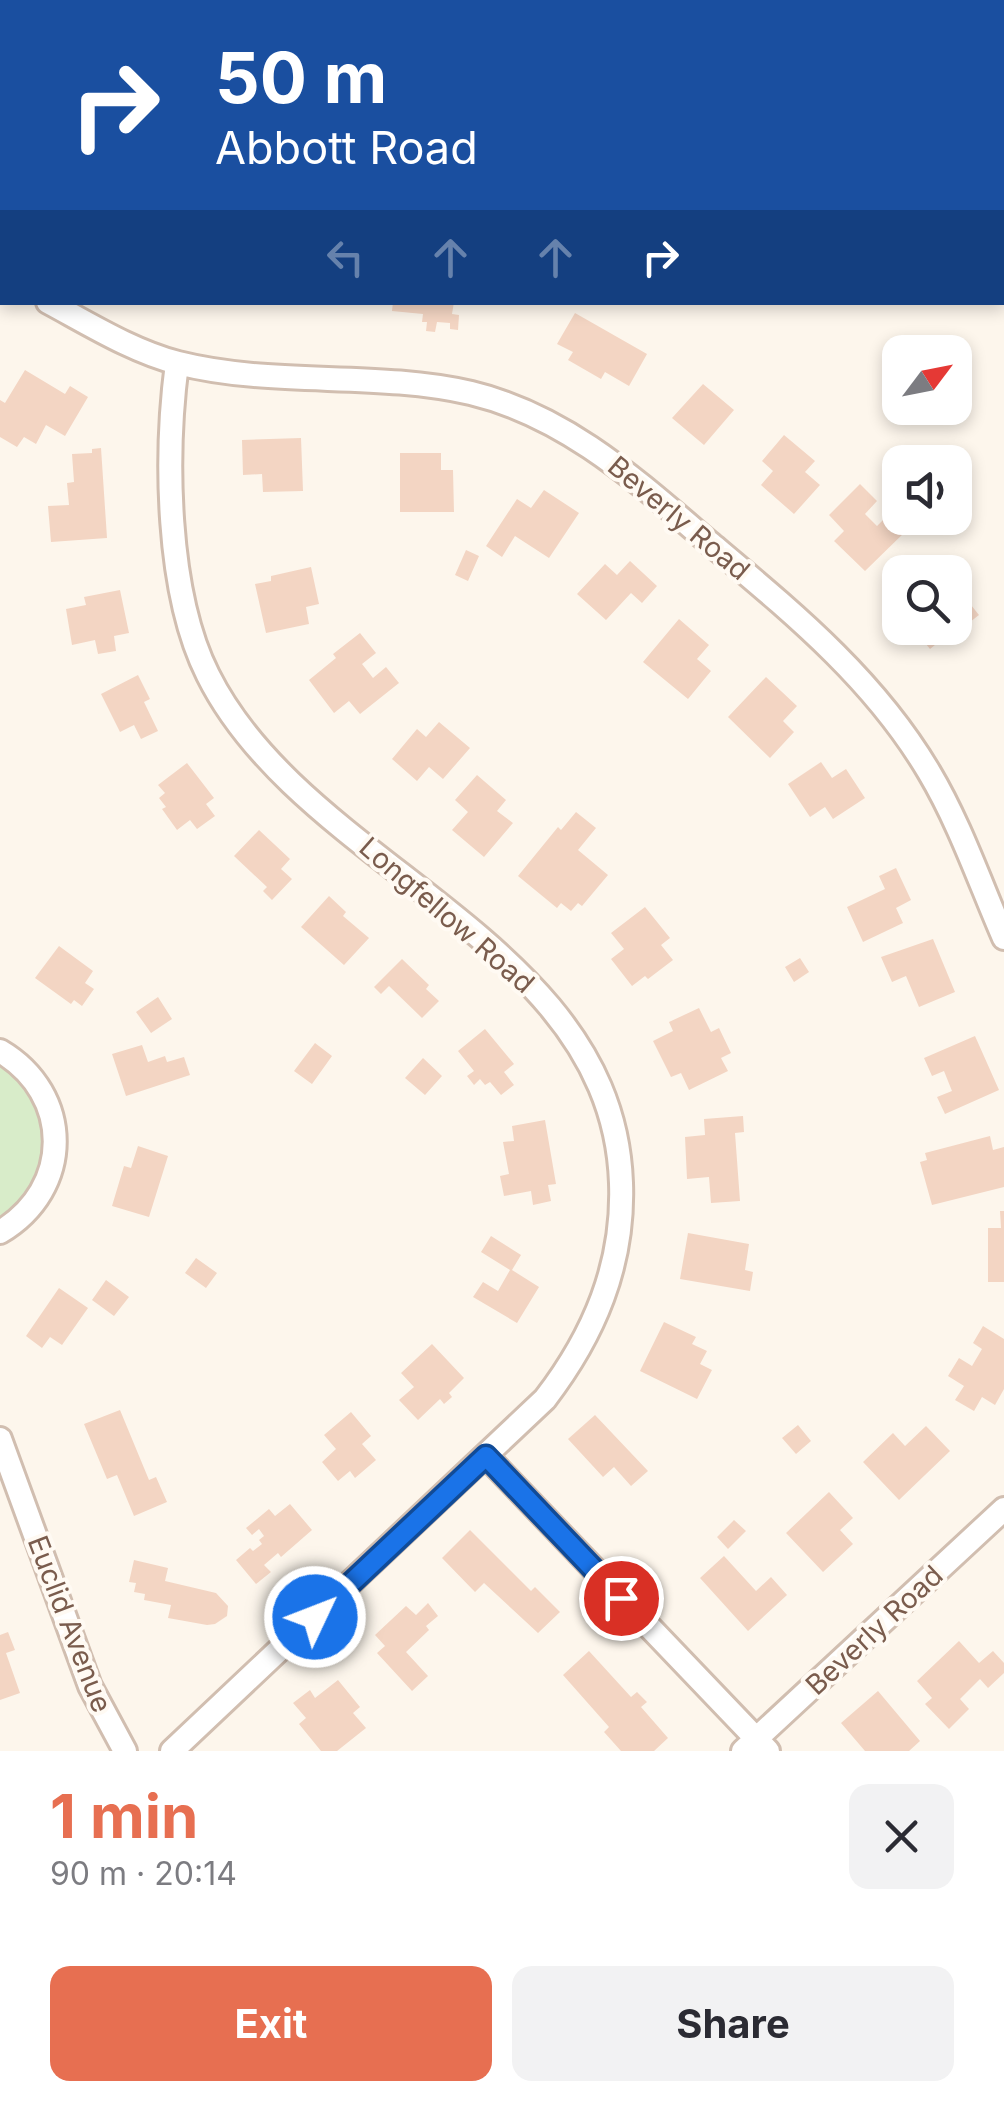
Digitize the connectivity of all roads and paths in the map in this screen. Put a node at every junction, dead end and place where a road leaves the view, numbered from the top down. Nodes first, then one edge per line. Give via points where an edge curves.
1 (54, 305) edge
2 (177, 363) junction
3 (1004, 938) edge
4 (0, 1051) edge
5 (0, 1232) edge
6 (0, 1439) edge
7 (486, 1456) junction
8 (1004, 1509) edge
9 (756, 1747) edge
10 (125, 1751) edge
11 (172, 1751) edge

1 - 2 street, Beverly Road
2 - 3 street, Beverly Road via 467,392 530,412 592,447 795,614 884,706 930,773
2 - 7 street, Longfellow Road via 171,434 178,572 184,612 208,677 249,735 300,788 540,994 581,1047 607,1103 622,1209 600,1310 545,1399
4 - 5 street via 41,1090 56,1134 42,1192
6 - 10 street, Euclid Avenue via 90,1686
7 - 9 street
7 - 11 street, Longfellow Road
8 - 9 street, Beverly Road

